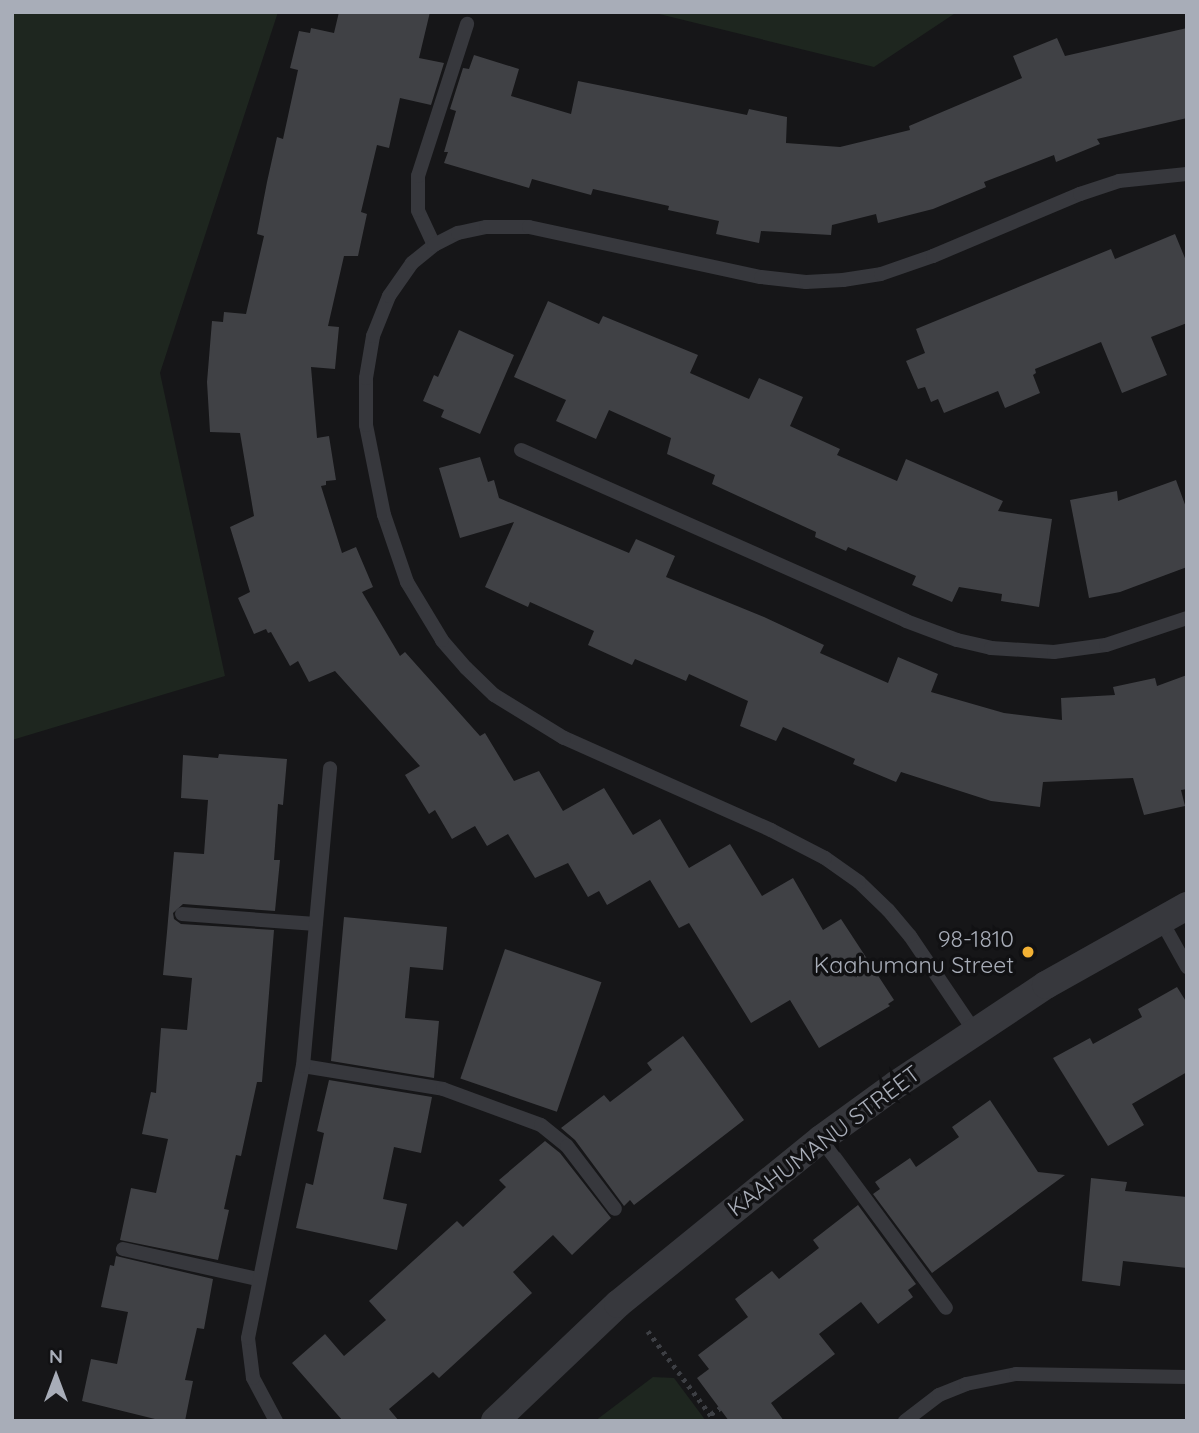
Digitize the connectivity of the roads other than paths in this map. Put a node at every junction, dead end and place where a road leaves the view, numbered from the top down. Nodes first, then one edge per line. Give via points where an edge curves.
1 (467, 24) dead end
2 (1187, 174) edge
3 (434, 245) junction
4 (521, 450) dead end
5 (1187, 618) edge
6 (330, 768) dead end
7 (1187, 906) edge
8 (182, 914) dead end
9 (1161, 920) junction
10 (316, 924) junction
11 (1187, 967) edge
12 (975, 1032) junction
13 (303, 1066) junction
14 (821, 1139) junction
15 (615, 1209) dead end
16 (123, 1249) dead end
17 (257, 1279) junction
18 (946, 1308) dead end
19 (1187, 1377) edge
20 (276, 1421) edge
21 (495, 1421) edge
22 (905, 1421) edge

1 - 3 lane via 418,176 418,210
2 - 3 lane via 1119,181 933,256 881,274 843,280 761,277 529,227 486,227
3 - 12 lane via 400,278 379,318 366,378 366,425 394,549 407,582 442,640 494,695 526,718 771,830 859,882 910,936
4 - 5 lane via 957,640 991,648 1054,652 1106,645
6 - 10 lane
7 - 9 street, KAAHUMANU STREET
8 - 10 lane
9 - 11 lane
9 - 12 street, KAAHUMANU STREET via 1046,985
10 - 13 lane
12 - 14 street, KAAHUMANU STREET
13 - 15 lane via 443,1088 541,1125 568,1146
13 - 17 lane
14 - 18 lane
14 - 21 street, KAAHUMANU STREET via 618,1304
16 - 17 lane
17 - 20 lane via 249,1358 253,1378
19 - 22 lane via 1044,1373 991,1378 939,1395

